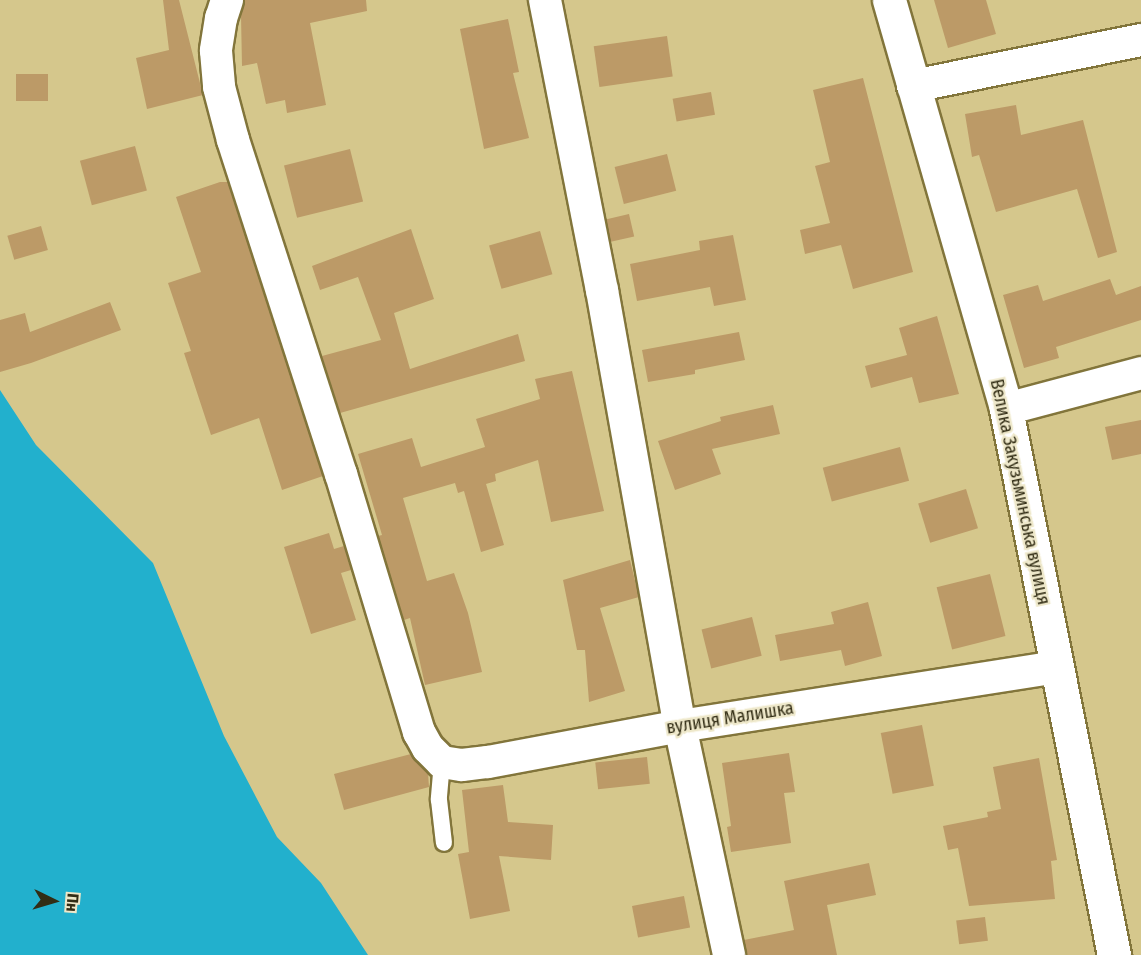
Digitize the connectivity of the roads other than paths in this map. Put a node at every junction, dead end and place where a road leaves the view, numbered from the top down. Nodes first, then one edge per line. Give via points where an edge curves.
1 (227, 0) edge
2 (545, 0) edge
3 (889, 0) edge
4 (1141, 40) edge
5 (913, 86) junction
6 (1141, 373) edge
7 (1006, 409) junction
8 (1056, 667) junction
9 (680, 726) junction
10 (442, 762) junction
11 (444, 843) dead end
12 (729, 955) edge
13 (1114, 955) edge

1 - 10 street via 216,51 219,87 419,732
2 - 9 street via 602,290
3 - 5 street, Велика Закузьминська вулиця
4 - 5 street
5 - 7 street, Велика Закузьминська вулиця
6 - 7 street
7 - 8 street, Велика Закузьминська вулиця
8 - 9 street, вулиця Малишка
8 - 13 street, Велика Закузьминська вулиця
9 - 10 street, вулиця Малишка via 488,762
9 - 12 street
10 - 11 lane via 439,800

